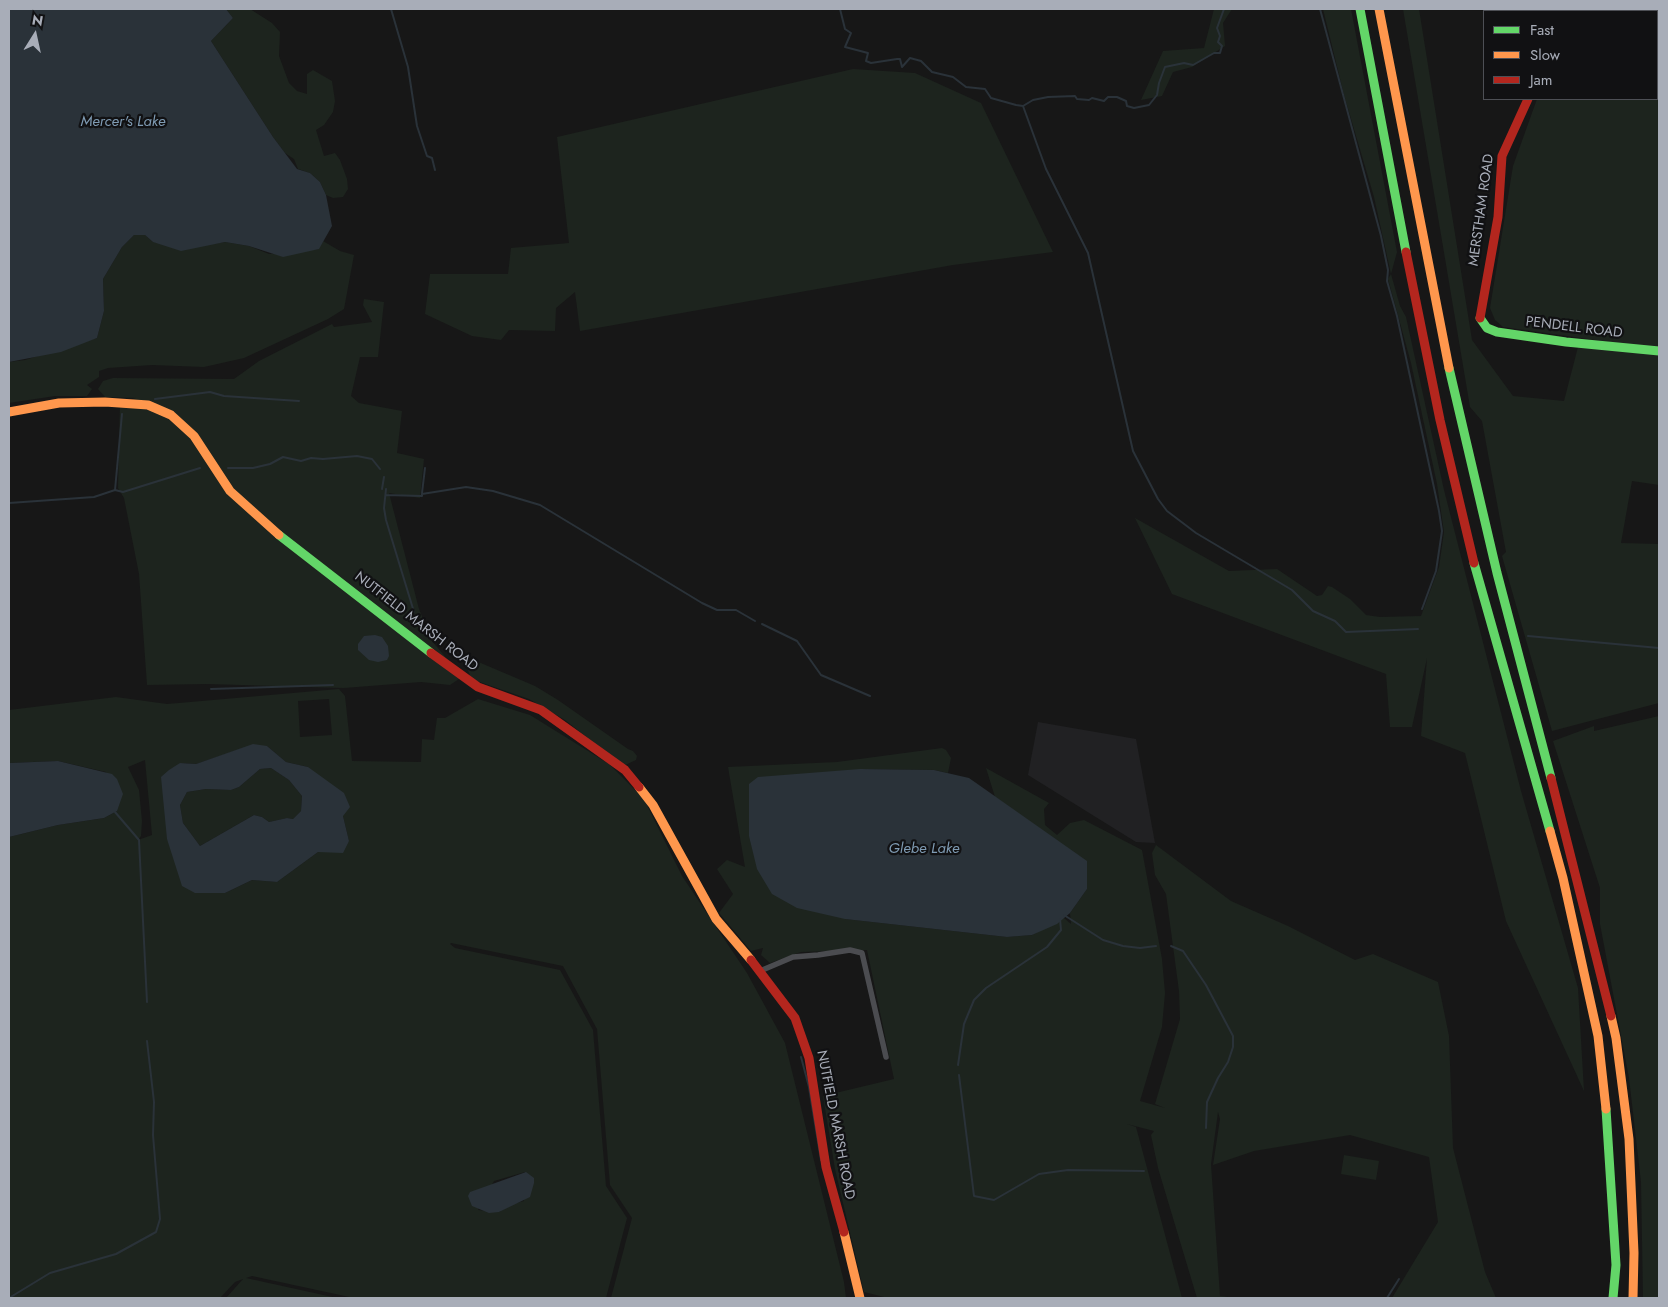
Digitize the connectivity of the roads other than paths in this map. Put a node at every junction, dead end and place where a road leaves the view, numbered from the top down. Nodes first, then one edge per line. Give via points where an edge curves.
1 (1360, 9) edge
2 (1379, 9) edge
3 (1528, 100) edge
4 (1487, 328) joint
5 (1659, 352) edge
6 (9, 412) edge
7 (760, 971) junction
8 (886, 1057) dead end
9 (860, 1298) edge
10 (1614, 1298) edge
11 (1633, 1298) edge

1 - 10 main road via 1438,410 1478,578 1563,878 1598,1036 1610,1150 1616,1264
2 - 11 main road via 1445,351 1497,573 1574,863 1616,1038 1629,1139
3 - 4 main road, MERSTHAM ROAD via 1502,156 1498,217 1480,318
4 - 5 main road, PENDELL ROAD via 1566,342
6 - 7 main road, NUTFIELD MARSH ROAD via 59,403 105,402 148,405 180,420 230,491 262,522 462,677 478,687 540,710 625,770 653,805 716,918
7 - 8 street via 793,957 850,950 862,953
7 - 9 main road, NUTFIELD MARSH ROAD via 795,1018 809,1058 826,1167

